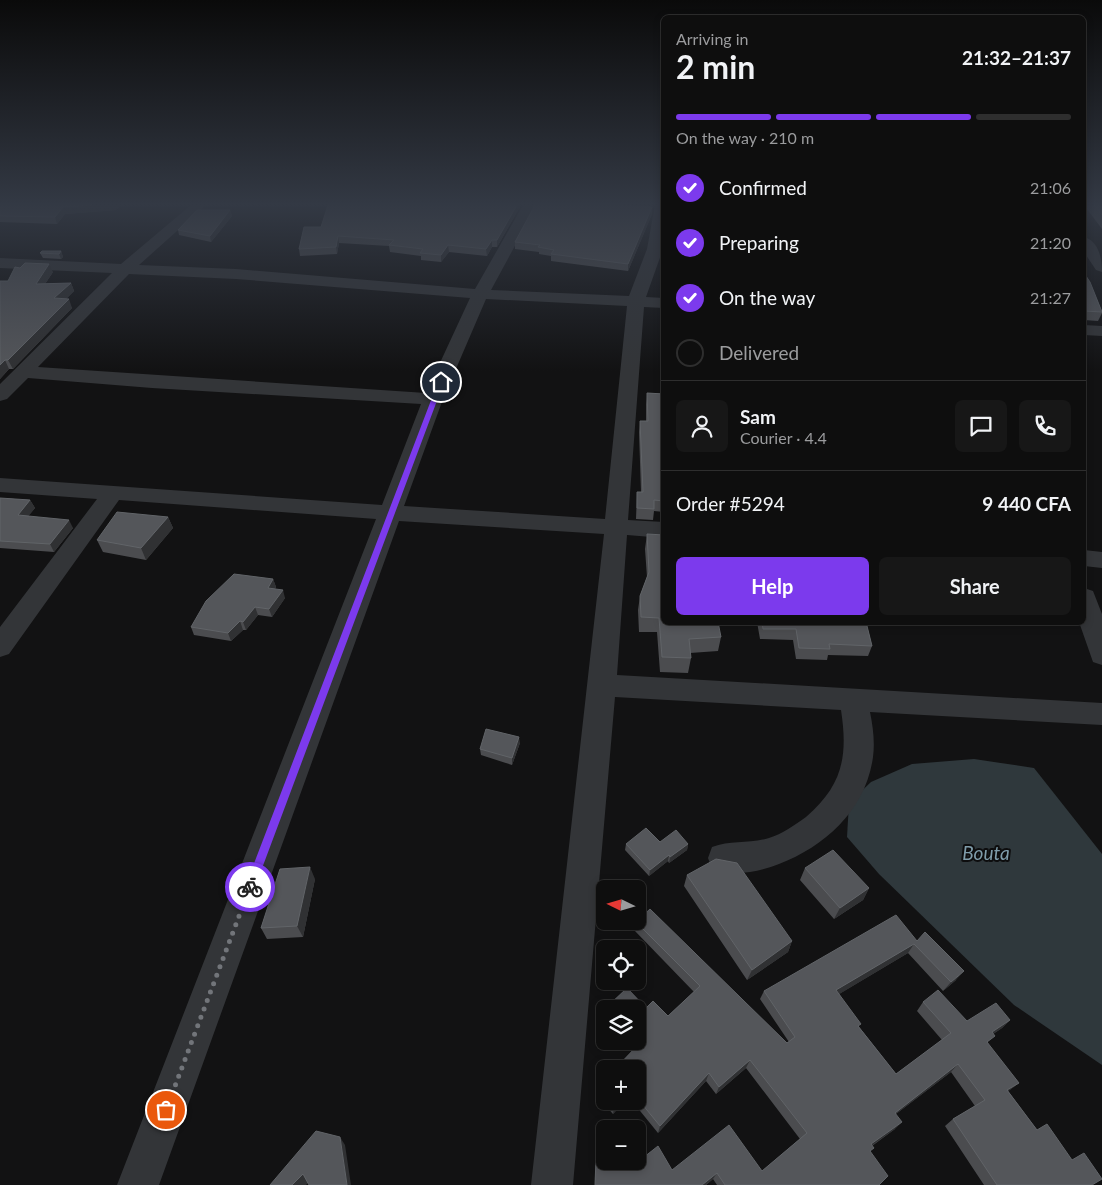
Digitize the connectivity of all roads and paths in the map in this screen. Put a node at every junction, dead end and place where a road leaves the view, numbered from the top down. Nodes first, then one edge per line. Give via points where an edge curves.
1 (135, 260) edge
2 (499, 260) edge
3 (651, 260) edge
4 (0, 263) edge
5 (125, 269) junction
6 (480, 294) junction
7 (636, 301) junction
8 (661, 303) edge
9 (1086, 330) edge
10 (1102, 331) edge
11 (25, 372) junction
12 (0, 394) edge
13 (433, 399) junction
14 (0, 485) edge
15 (112, 494) junction
16 (391, 513) junction
17 (616, 526) junction
18 (661, 530) edge
19 (1086, 558) edge
20 (1102, 560) edge
21 (1086, 603) edge
22 (0, 647) edge
23 (1102, 655) edge
24 (602, 685) junction
25 (854, 700) junction
26 (1102, 714) edge
27 (724, 858) edge
28 (138, 1185) edge
29 (552, 1185) edge

1 - 5 street
2 - 6 street
3 - 7 street
4 - 5 street
5 - 6 street via 246,275
5 - 11 street
6 - 7 street
6 - 13 street
7 - 8 street
7 - 17 street
9 - 10 street
11 - 12 street
11 - 13 street
13 - 16 street
14 - 15 street
15 - 16 street
15 - 22 street
16 - 17 street
16 - 28 street
17 - 18 street
17 - 24 street
19 - 20 street
21 - 23 street
24 - 25 street
24 - 29 street
25 - 26 street
25 - 27 street via 859,739 857,764 846,795 835,809 807,835 789,845 769,853

